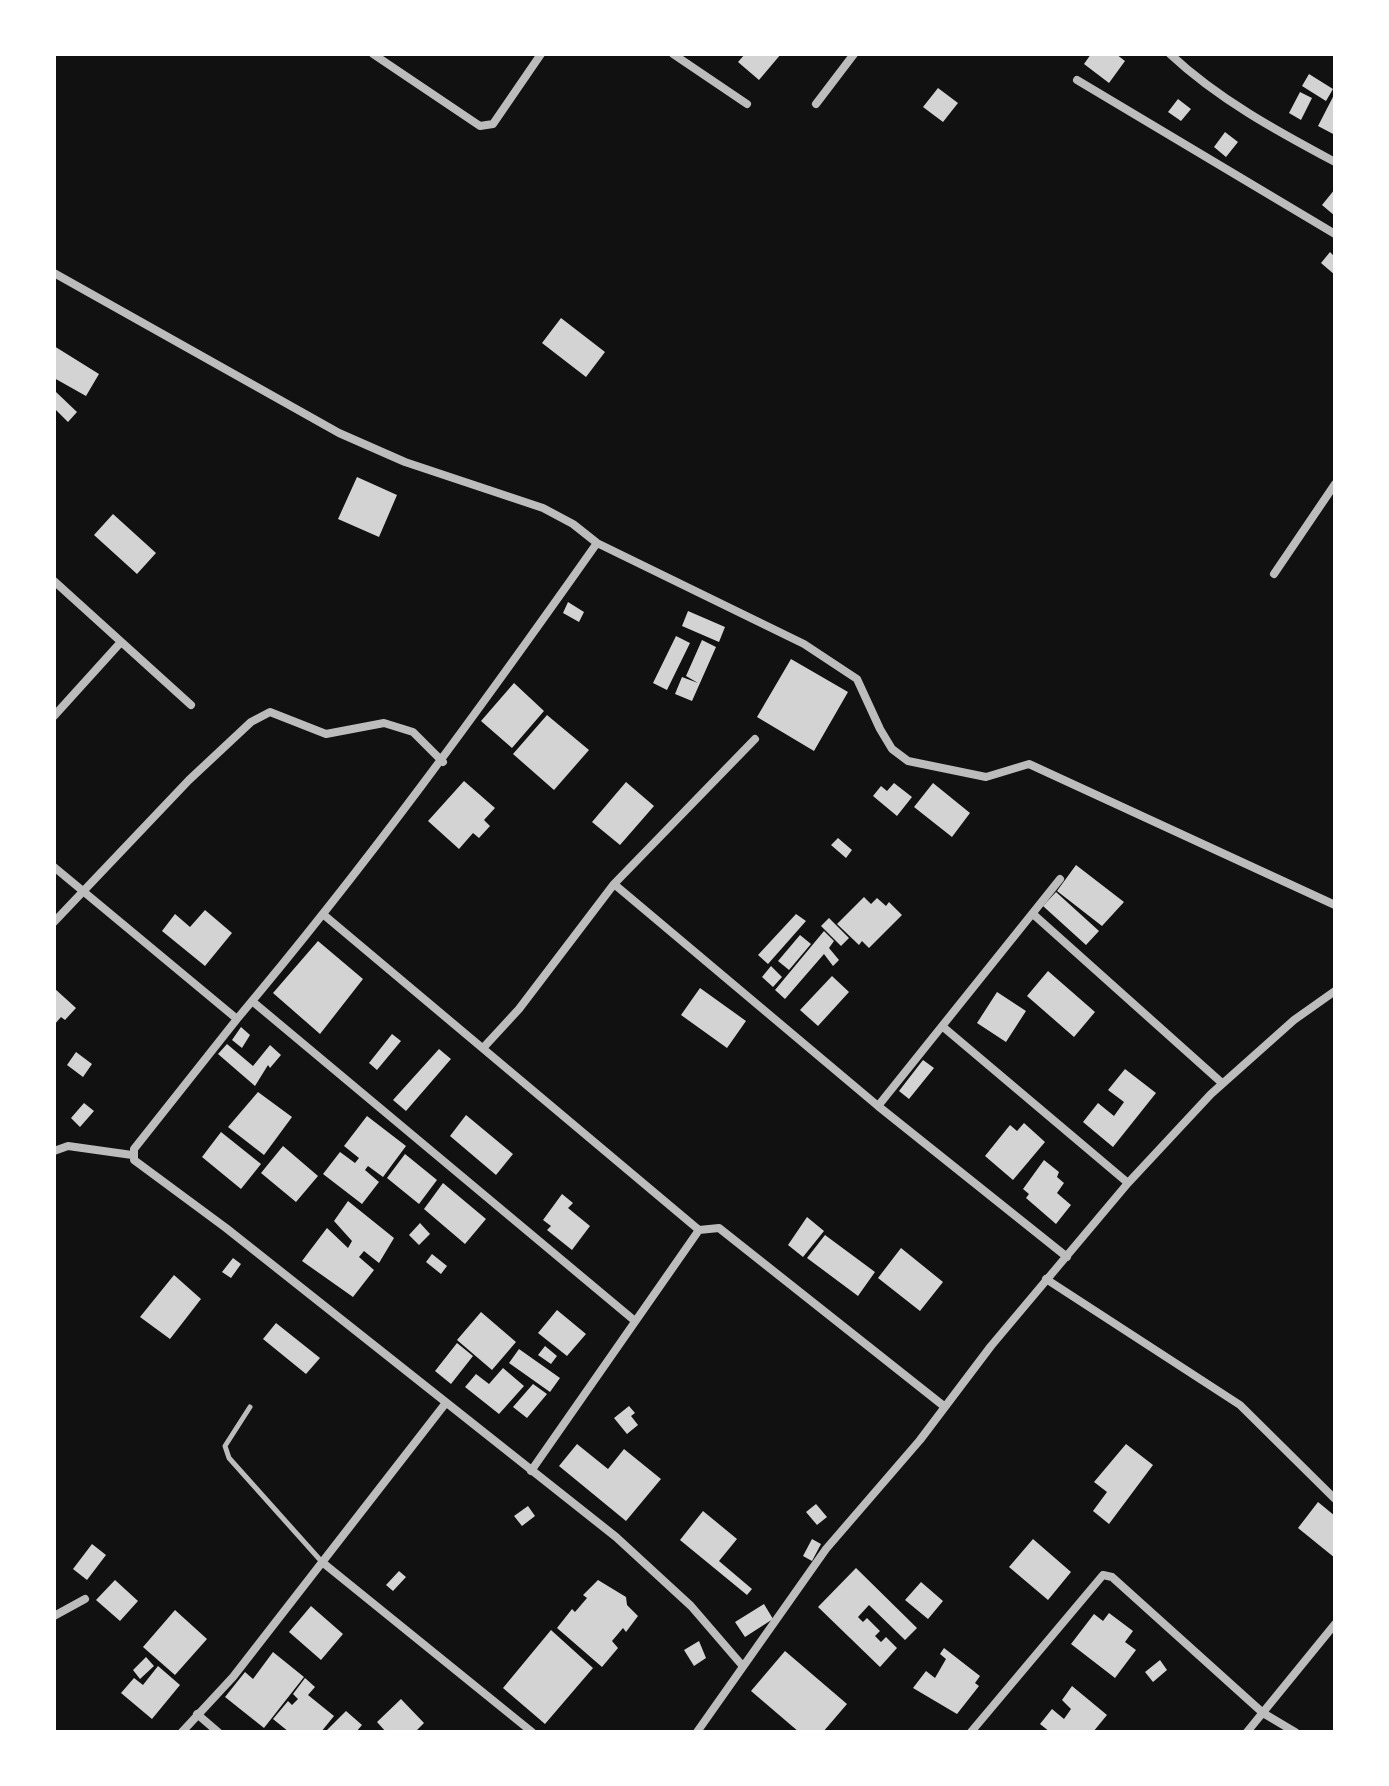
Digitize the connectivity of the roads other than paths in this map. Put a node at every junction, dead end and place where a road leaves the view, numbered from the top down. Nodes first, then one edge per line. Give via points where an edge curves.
1 (373, 54) edge
2 (541, 54) edge
3 (673, 54) edge
4 (854, 54) edge
5 (1170, 54) edge
6 (1077, 80) dead end
7 (747, 104) dead end
8 (816, 104) dead end
9 (1335, 162) edge
10 (1335, 234) edge
11 (54, 273) edge
12 (1335, 484) edge
13 (597, 543) junction
14 (1274, 574) dead end
15 (54, 581) edge
16 (121, 642) junction
17 (191, 705) dead end
18 (54, 716) edge
19 (755, 739) dead end
20 (443, 762) junction
21 (54, 867) edge
22 (1060, 879) dead end
23 (614, 884) junction
24 (81, 890) junction
25 (1335, 905) edge
26 (1033, 914) junction
27 (324, 915) junction
28 (54, 922) edge
29 (1335, 991) edge
30 (252, 1001) junction
31 (237, 1019) junction
32 (942, 1026) junction
33 (484, 1047) junction
34 (1222, 1083) junction
35 (878, 1106) junction
36 (54, 1151) edge
37 (132, 1155) junction
38 (1128, 1183) junction
39 (699, 1230) junction
40 (1067, 1257) junction
41 (1046, 1279) junction
42 (635, 1321) junction
43 (445, 1404) junction
44 (250, 1407) dead end
45 (945, 1407) junction
46 (531, 1471) junction
47 (1335, 1499) edge
48 (322, 1562) junction
49 (85, 1599) dead end
50 (54, 1616) edge
51 (1335, 1624) edge
52 (741, 1664) junction
53 (1263, 1713) junction
54 (197, 1714) junction
55 (182, 1732) edge
56 (218, 1732) edge
57 (532, 1732) edge
58 (697, 1732) edge
59 (971, 1732) edge
60 (1247, 1732) edge
61 (1295, 1732) edge

1 - 2 street via 480,126 493,124
3 - 7 street
4 - 8 street
5 - 9 street via 1266,125
6 - 10 street
11 - 13 street via 339,433 405,462 543,508
12 - 14 street
13 - 20 street
13 - 25 street via 804,644 857,679 892,749 908,761 986,777 1029,764
15 - 16 street
16 - 17 street
16 - 18 street
19 - 23 street
20 - 24 street via 413,732 384,723 326,734 270,712 251,722 189,780
20 - 27 street
21 - 24 street
22 - 26 street
23 - 33 street
23 - 35 street
24 - 28 street
24 - 31 street
26 - 32 street
26 - 34 street
27 - 30 street
27 - 33 street
29 - 34 street
30 - 31 street
30 - 42 street
31 - 37 street
32 - 35 street
32 - 38 street
33 - 39 street
34 - 38 street
35 - 40 street
36 - 37 street via 68,1146
37 - 43 street
38 - 40 street
39 - 42 street
39 - 45 street via 719,1228
40 - 41 street
41 - 45 street
41 - 47 street via 1240,1405
42 - 46 street
43 - 46 street
43 - 48 street
44 - 48 lane via 225,1446 229,1458
45 - 52 street via 855,1513
46 - 52 street via 616,1537 691,1606
48 - 54 street via 233,1677
48 - 57 street
49 - 50 street
51 - 53 street
52 - 58 street
53 - 59 street via 1112,1577 1103,1575
53 - 60 street
53 - 61 street
54 - 55 street
54 - 56 street

